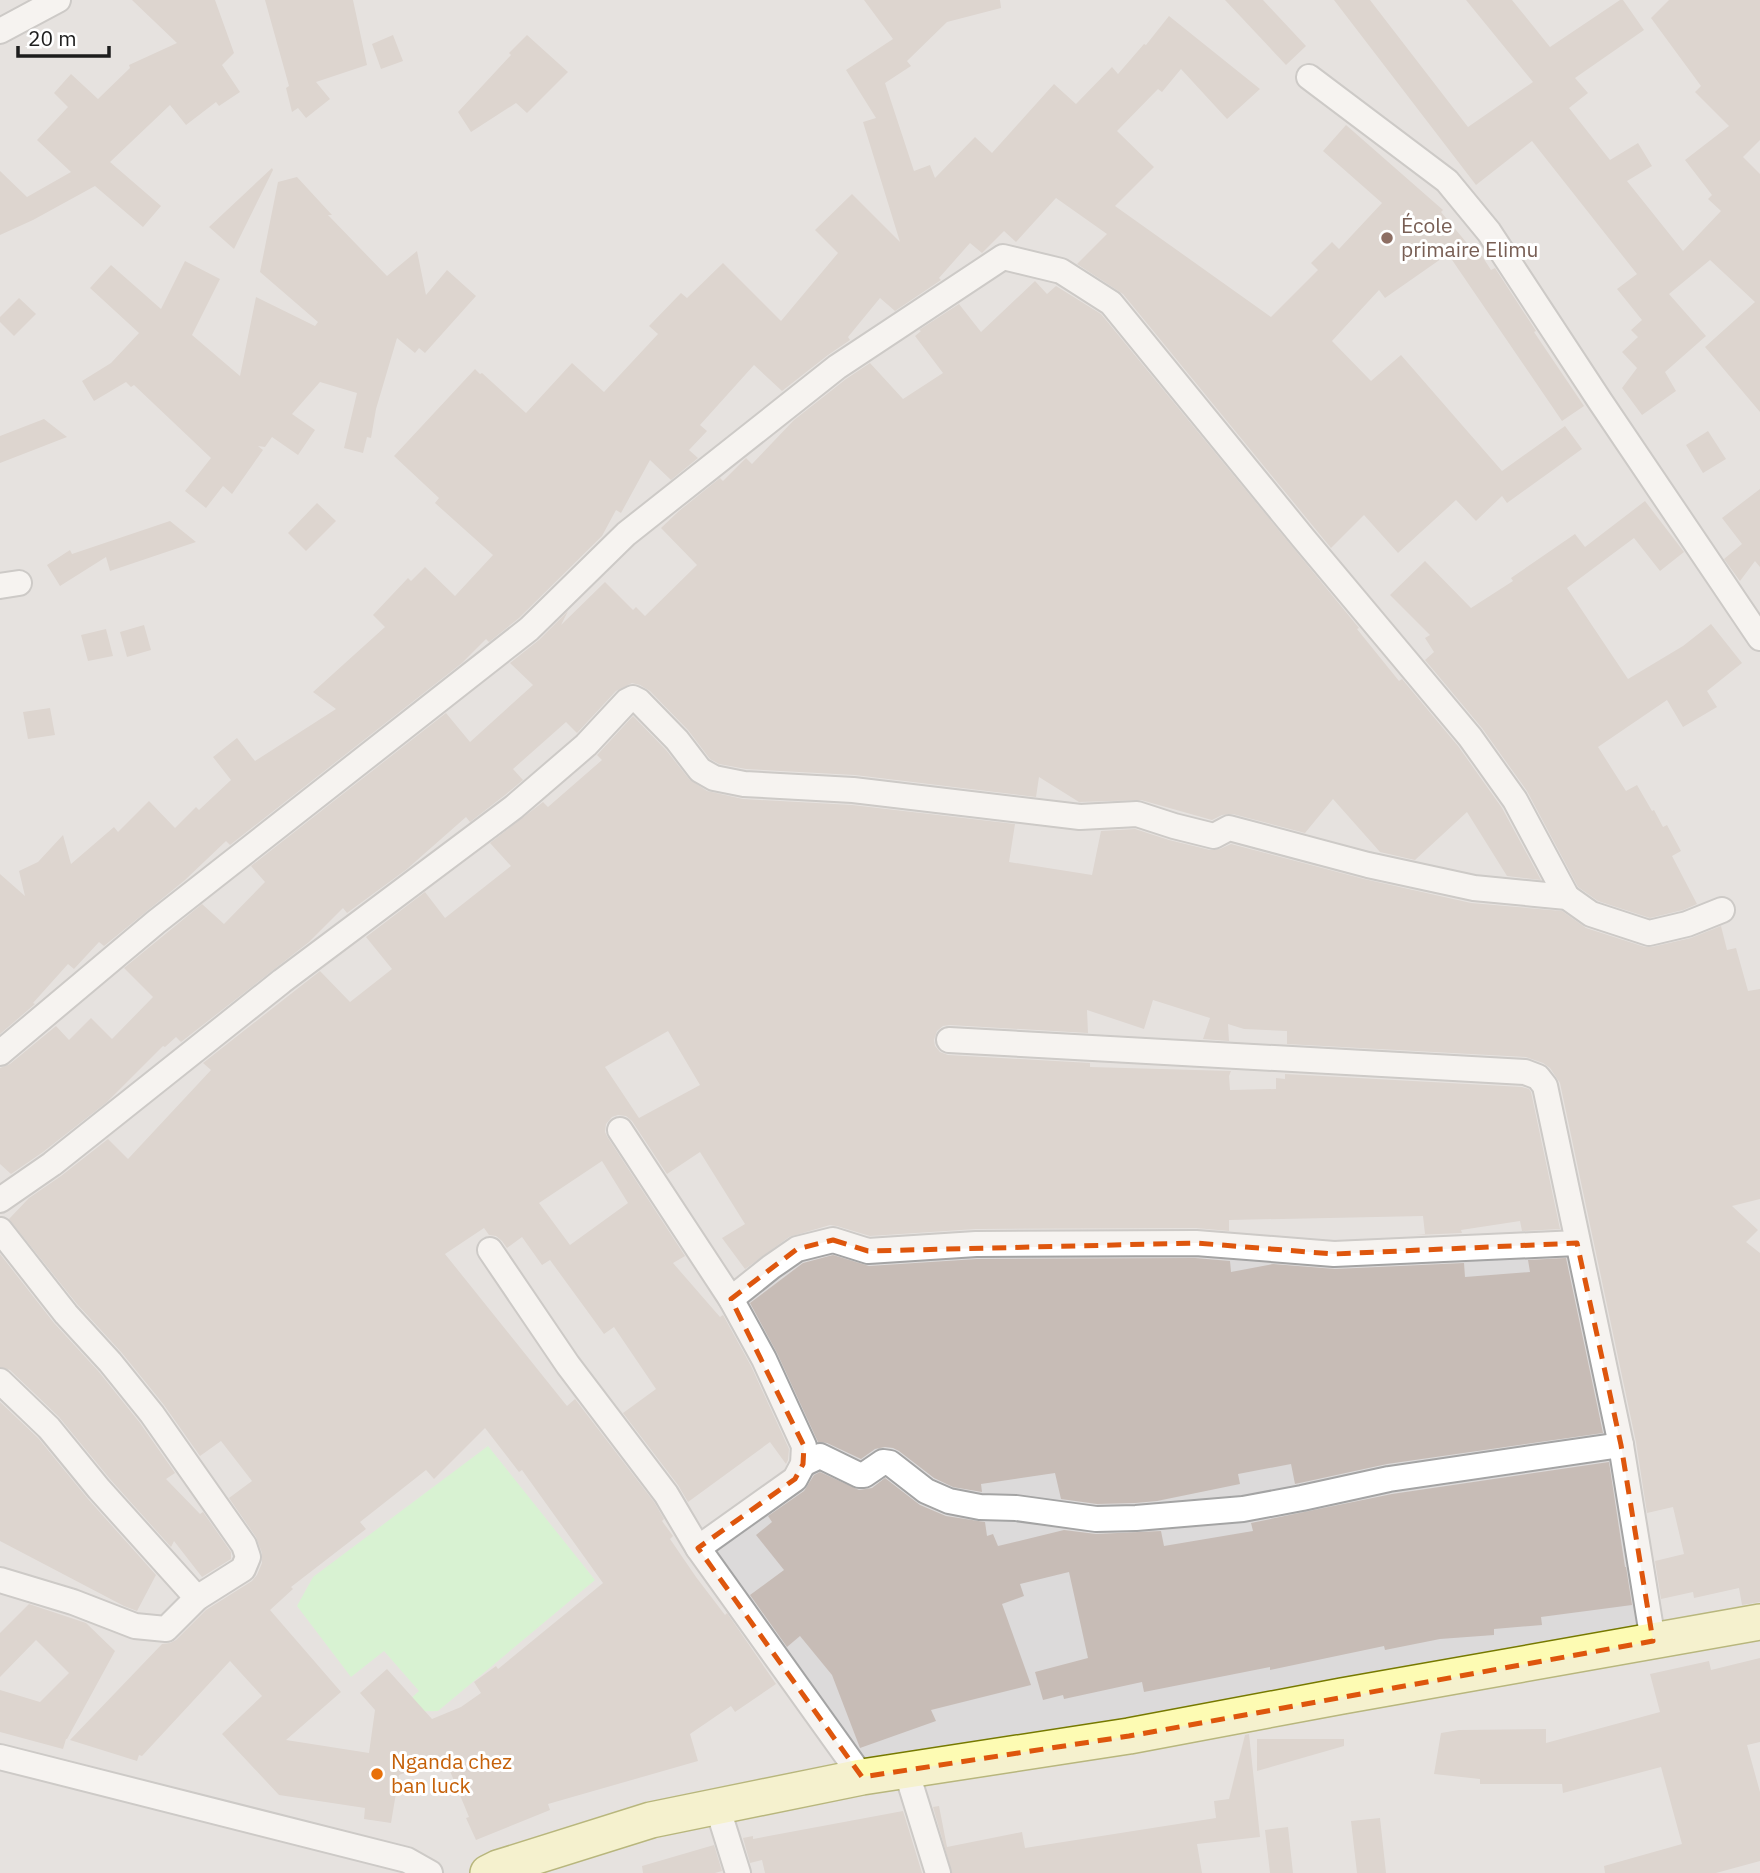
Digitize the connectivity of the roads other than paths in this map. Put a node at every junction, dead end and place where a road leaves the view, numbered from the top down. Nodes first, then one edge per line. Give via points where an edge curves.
1 (58, 0) edge
2 (0, 31) edge
3 (1309, 76) dead end
4 (1760, 638) edge
5 (1567, 897) junction
6 (1722, 910) dead end
7 (948, 1040) dead end
8 (0, 1053) edge
9 (620, 1130) dead end
10 (0, 1200) edge
11 (0, 1230) edge
12 (1577, 1243) junction
13 (490, 1250) dead end
14 (730, 1299) junction
15 (0, 1381) edge
16 (1621, 1445) junction
17 (803, 1464) junction
18 (698, 1548) junction
19 (0, 1580) edge
20 (197, 1598) junction
21 (1760, 1622) edge
22 (1653, 1642) junction
23 (0, 1757) edge
24 (906, 1770) junction
25 (862, 1777) junction
26 (717, 1806) junction
27 (495, 1871) edge
28 (430, 1873) edge
29 (738, 1873) edge
30 (938, 1873) edge

1 - 2 street
3 - 4 street via 1447,181 1489,232
5 - 6 street via 1591,914 1649,933
5 - 8 street via 1515,800 1470,737 1111,303 1060,271 1003,257 816,383 626,534 529,629 167,913
5 - 10 street via 1474,888 1229,828 1214,836 1137,814 1080,817 714,778 699,770 677,740 633,698 514,807
7 - 12 street via 1525,1072 1545,1086
9 - 14 street
11 - 20 street via 65,1314 152,1413 244,1545 248,1557 243,1569
12 - 14 street via 1334,1254 1196,1243 976,1244 868,1251 833,1240 797,1249
12 - 16 street
13 - 18 street via 568,1365 666,1494
14 - 17 street via 804,1446
15 - 20 street via 49,1428
16 - 17 street via 1389,1479 1243,1509 1096,1519 949,1501 926,1491 890,1463 883,1462 864,1475 820,1456
16 - 22 street
17 - 18 street via 795,1479
18 - 25 street
19 - 20 street via 135,1626 166,1629
21 - 22 street
22 - 24 street via 1129,1736
23 - 28 street via 407,1860
24 - 25 street
24 - 30 street
25 - 26 street
26 - 27 street via 651,1819
26 - 29 street

